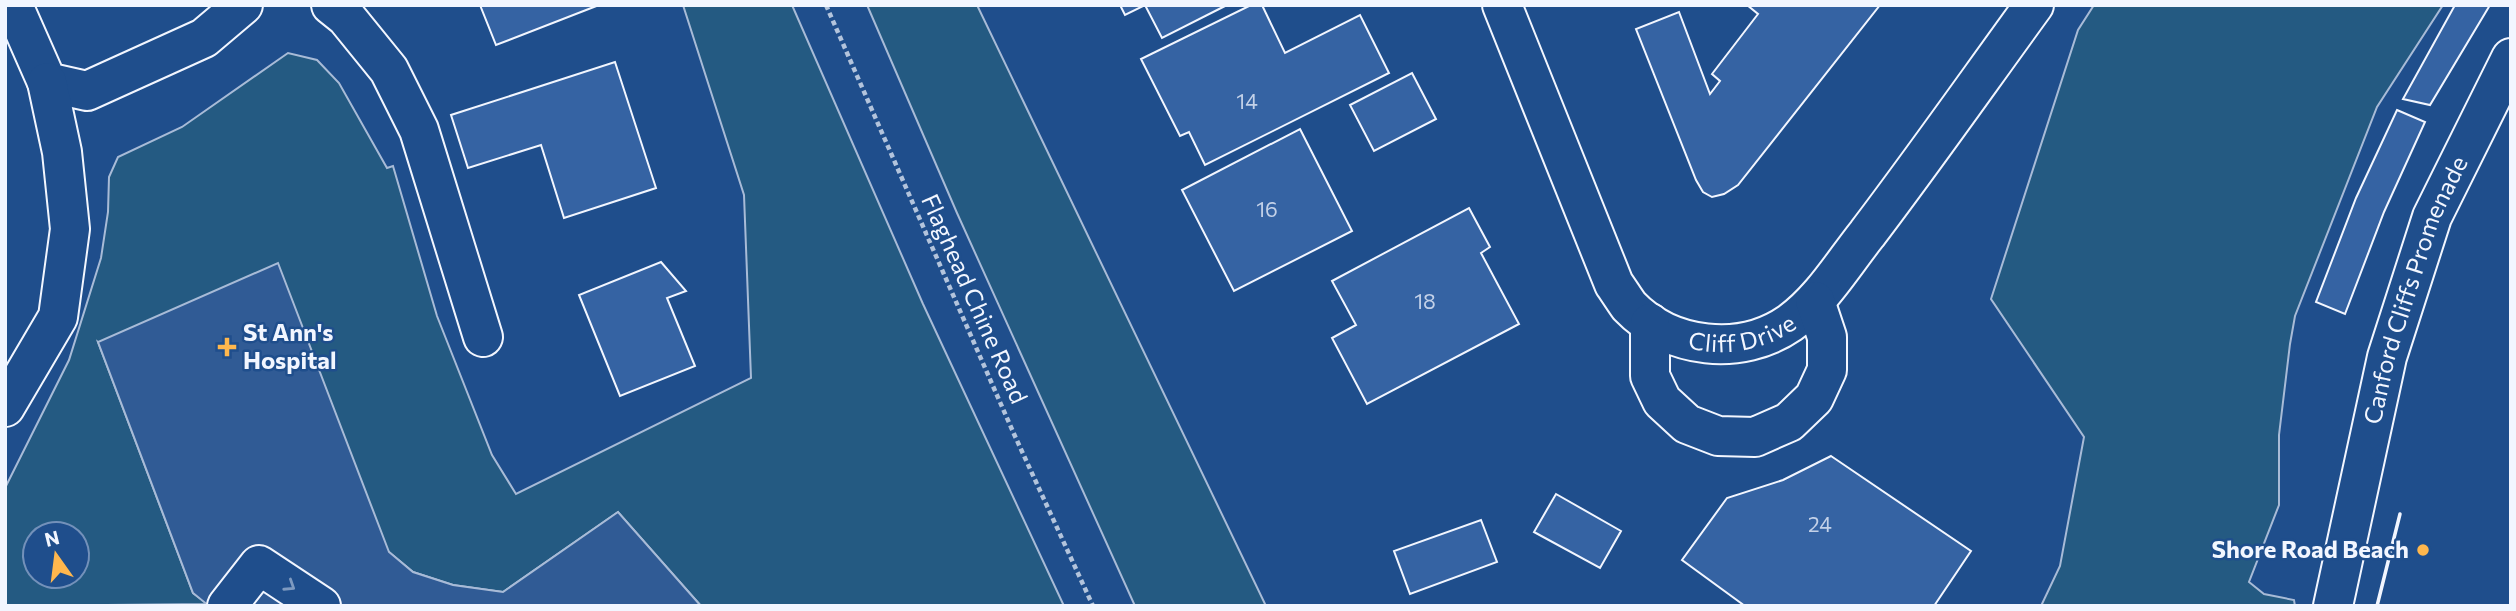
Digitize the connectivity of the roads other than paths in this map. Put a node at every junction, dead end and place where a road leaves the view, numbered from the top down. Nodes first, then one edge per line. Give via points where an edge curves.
1 (13, 5) edge
2 (243, 5) edge
3 (331, 5) edge
4 (1502, 5) edge
5 (2034, 5) edge
6 (2511, 58) edge
7 (47, 82) junction
8 (1815, 301) junction
9 (1650, 323) junction
10 (483, 337) dead end
11 (5, 407) edge
12 (227, 606) edge
13 (321, 606) edge
14 (2333, 606) edge

1 - 7 street
2 - 7 street via 204,38 87,91
3 - 10 street via 389,69 419,130
4 - 9 street, Cliff Drive via 1614,284
5 - 8 street, Cliff Drive
6 - 14 street, Canford Cliffs Promenade via 2432,217 2387,357
7 - 11 street via 62,152 69,229 58,317
8 - 9 street, Cliff Drive via 1790,323 1741,342 1708,345 1679,339
8 - 9 street via 1827,337 1827,370 1814,398 1789,422 1755,437 1707,432 1687,424 1662,401 1650,376
12 -> 13 street via 259,565

